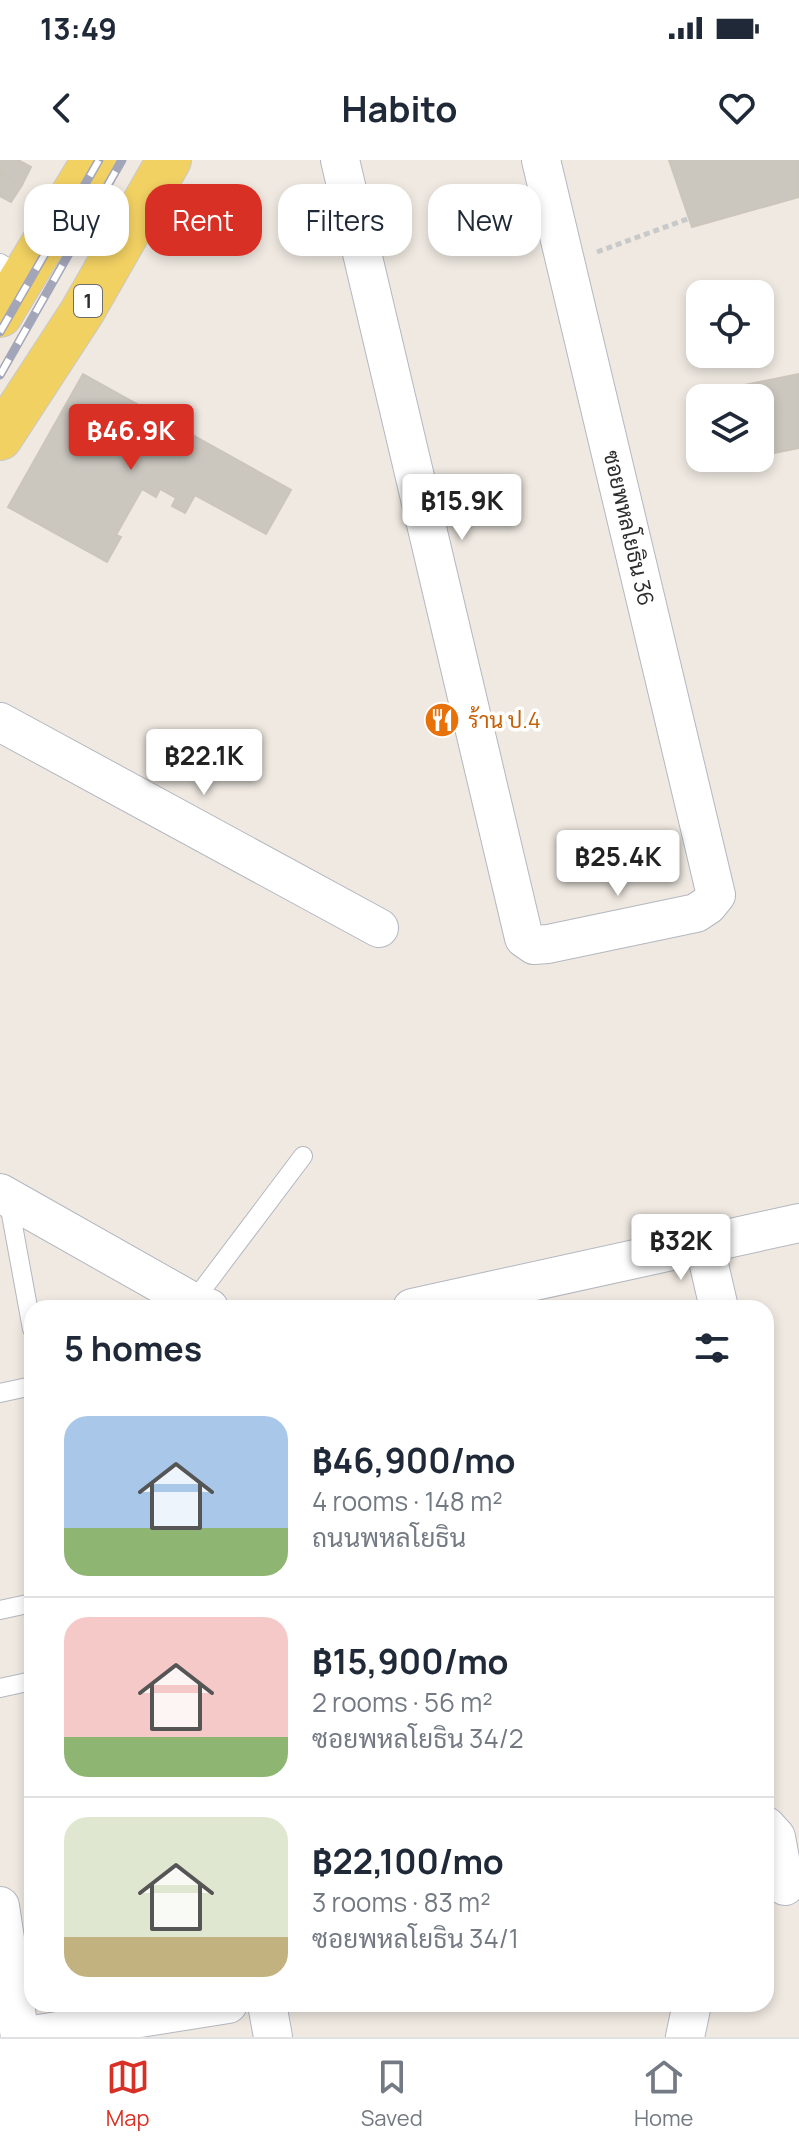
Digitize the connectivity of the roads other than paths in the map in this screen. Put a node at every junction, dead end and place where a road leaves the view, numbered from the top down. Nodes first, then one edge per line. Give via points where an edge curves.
1 (70, 160) edge
2 (94, 160) edge
3 (146, 160) edge
4 (169, 160) edge
5 (340, 160) edge
6 (541, 160) edge
7 (3, 271) edge
8 (0, 315) edge
9 (0, 422) edge
10 (0, 438) edge
11 (0, 722) edge
12 (379, 928) dead end
13 (303, 1156) dead end
14 (4, 1196) edge
15 (799, 1223) edge
16 (704, 1243) junction
17 (26, 1300) edge
18 (189, 1300) edge
19 (204, 1300) edge
20 (448, 1300) edge
21 (717, 1300) edge
22 (24, 1388) edge
23 (0, 1393) edge
24 (24, 1605) edge
25 (0, 1610) edge
26 (24, 1683) edge
27 (0, 1688) edge
28 (774, 1835) edge
29 (785, 1886) dead end
30 (0, 1906) edge
31 (178, 2012) edge
32 (268, 2012) edge
33 (690, 2012) edge
34 (20, 2037) edge
35 (273, 2037) edge
36 (685, 2037) edge

1 - 7 main road
2 - 8 main road
3 - 9 main road
4 - 10 main road, 1 via 82,312
5 - 6 street, ซอยพหลโยธิน 36 via 524,938 534,945 696,913 716,895
11 - 12 street
13 - 19 lane
14 - 17 lane
14 - 18 street
15 - 16 street
16 - 20 street
16 - 21 street
22 - 23 lane
24 - 25 lane
26 - 27 lane
28 - 29 street
30 - 34 street
31 - 34 street
32 - 35 street
33 - 36 street

